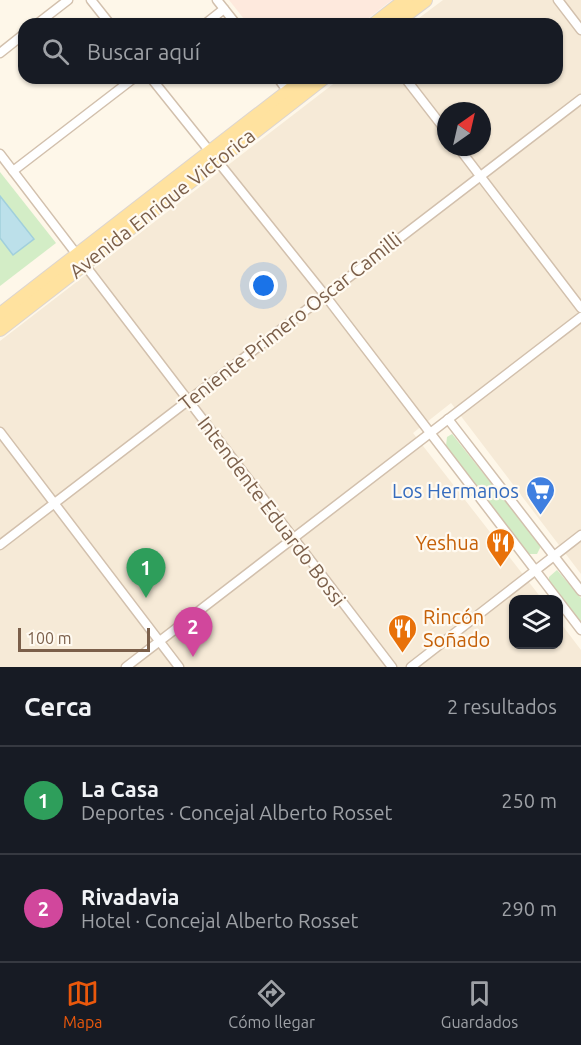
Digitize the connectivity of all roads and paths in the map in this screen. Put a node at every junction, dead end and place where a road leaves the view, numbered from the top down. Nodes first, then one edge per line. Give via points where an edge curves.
1 (68, 0) edge
2 (91, 0) edge
3 (217, 0) edge
4 (406, 0) edge
5 (425, 0) edge
6 (558, 0) edge
7 (224, 9) junction
8 (45, 18) edge
9 (105, 18) edge
10 (213, 18) edge
11 (231, 18) edge
12 (383, 18) edge
13 (401, 18) edge
14 (581, 30) edge
15 (18, 38) edge
16 (0, 52) edge
17 (126, 84) edge
18 (156, 84) edge
19 (282, 84) edge
20 (298, 84) edge
21 (315, 84) edge
22 (410, 84) edge
23 (288, 92) junction
24 (581, 99) edge
25 (437, 119) edge
26 (0, 154) edge
27 (465, 156) edge
28 (214, 157) junction
29 (13, 171) junction
30 (480, 176) junction
31 (81, 259) junction
32 (324, 294) junction
33 (581, 308) edge
34 (0, 315) edge
35 (581, 317) edge
36 (0, 328) edge
37 (187, 400) junction
38 (448, 420) junction
39 (0, 432) edge
40 (430, 433) junction
41 (54, 503) junction
42 (581, 535) edge
43 (293, 538) junction
44 (0, 545) edge
45 (554, 556) junction
46 (536, 570) junction
47 (581, 591) edge
48 (554, 595) edge
49 (563, 607) edge
50 (581, 630) edge
51 (159, 642) junction
52 (126, 667) edge
53 (179, 667) edge
54 (392, 667) edge
55 (411, 667) edge

1 - 8 street
2 - 9 street
3 - 7 street
4 - 12 main road
5 - 13 main road
6 - 14 street
7 - 10 street
7 - 11 street
15 - 16 street
17 - 29 street
18 - 28 street
19 - 23 street
20 - 23 main road, Avenida Enrique Victorica
21 - 28 main road, Avenida Enrique Victorica
22 - 25 street
23 - 28 main road, Avenida Enrique Victorica
24 - 30 street, Teniente Primero Oscar Camilli
26 - 29 street, Intendente Eduardo Bossi
27 - 30 street
28 - 31 main road, Avenida Enrique Victorica
28 - 32 street
29 - 31 street, Intendente Eduardo Bossi
30 - 32 street, Teniente Primero Oscar Camilli
30 - 33 street
31 - 34 main road, Avenida Enrique Victorica
31 - 36 main road, Avenida Enrique Victorica
31 - 37 street, Intendente Eduardo Bossi
32 - 37 street, Teniente Primero Oscar Camilli
32 - 40 street
35 - 38 street
37 - 41 street, Teniente Primero Oscar Camilli
37 - 43 street, Intendente Eduardo Bossi
38 - 40 street
38 - 45 street
39 - 41 street
40 - 43 street
40 - 46 street
41 - 44 street, Teniente Primero Oscar Camilli
41 - 51 street
42 - 45 street
43 - 51 street
43 - 54 street, Intendente Eduardo Bossi
45 - 46 street
45 - 47 street
46 - 48 street
46 - 55 street
49 - 50 street
51 - 52 street
51 - 53 street

